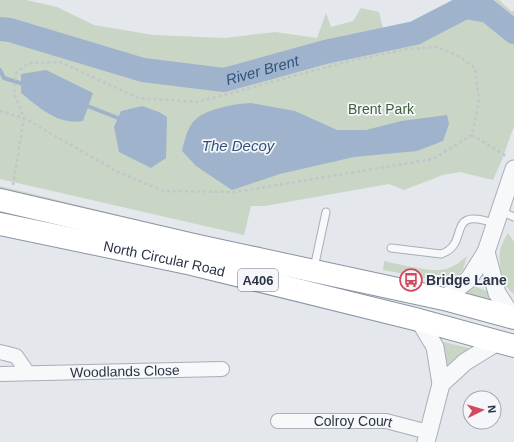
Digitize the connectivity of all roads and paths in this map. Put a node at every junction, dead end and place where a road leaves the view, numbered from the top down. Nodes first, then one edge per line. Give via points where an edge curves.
1 (0, 111) edge
2 (24, 118) junction
3 (472, 135) junction
4 (510, 163) edge
5 (6, 193) edge
6 (326, 212) dead end
7 (503, 217) edge
8 (0, 224) edge
9 (391, 248) dead end
10 (486, 252) junction
11 (314, 271) junction
12 (444, 299) junction
13 (514, 318) edge
14 (419, 320) junction
15 (506, 343) edge
16 (0, 352) edge
17 (222, 369) dead end
18 (28, 373) junction
19 (0, 374) edge
20 (441, 384) junction
21 (278, 422) dead end
22 (427, 437) edge

1 - 2 path
2 - 3 path via 116,171 163,191 235,192 433,159
2 - 3 path via 14,93 16,73 29,63 60,62 138,98 198,102 349,62 407,49 438,47 460,57 475,68 479,100
2 - 5 path
3 - 4 path
4 - 7 street
5 - 11 highway, North Circular Road / A406
6 - 11 lane
7 - 9 lane via 468,219 460,227 454,244 441,254
7 - 10 street
8 - 14 highway, North Circular Road / A406 via 192,264
10 - 12 street via 470,279
10 - 13 street via 497,293
11 - 12 highway, North Circular Road / A406
12 - 13 highway, North Circular Road / A406
14 - 15 highway, North Circular Road / A406
14 - 20 street via 435,347
15 - 20 street via 465,362
16 - 18 street via 16,356
17 - 18 street, Woodlands Close
18 - 19 street, Woodlands Close
20 - 22 street
21 - 22 street, Colroy Court via 386,421

